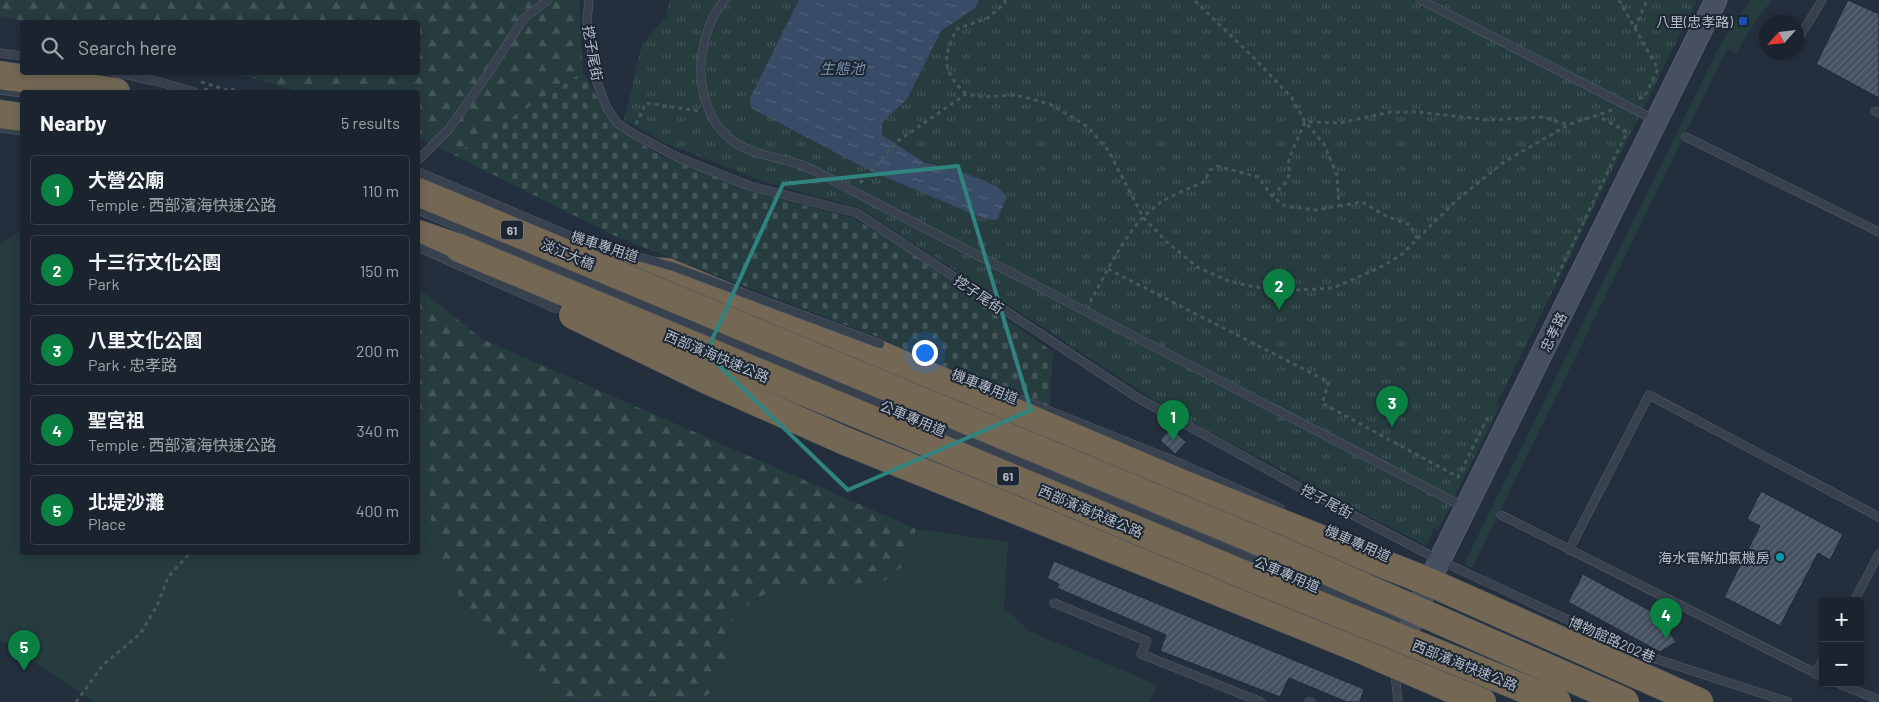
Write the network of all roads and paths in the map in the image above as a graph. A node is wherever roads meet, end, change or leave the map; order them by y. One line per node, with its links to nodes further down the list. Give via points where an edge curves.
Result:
1 (548, 0): 36 (lane, via 524,18 449,129)
2 (589, 0): 34 (lane, 挖子尾街, via 587,20 596,80 607,108 618,123)
3 (725, 0): 25 (lane, via 716,10 702,45 700,80)
4 (1005, 0): 23 (path, via 988,18 957,30 947,48 947,66 954,83)
5 (1194, 0): 30 (path, via 1286,91)
6 (1421, 0): 24 (lane)
7 (1619, 0): 11 (path)
8 (1647, 0): 11 (path)
9 (1716, 0): 29 (street, 忠孝路)
10 (1822, 0): 12 (lane)
11 (1635, 28): 24 (path, via 1658,70 1645,96)
12 (1804, 29)
13 (0, 53): 14 (lane)
14 (20, 56)
15 (0, 75): 18 (highway)
16 (128, 75): 19 (lane)
17 (0, 90): 22 (lane)
18 (102, 90)
19 (187, 90)
20 (227, 90): 21 (path, via 196,81)
21 (235, 90)
22 (20, 93)
23 (966, 94): 38 (path, via 898,140); 43 (path, via 984,97 1016,95 1050,104 1088,127 1108,150)
24 (1625, 105): 27 (path); 29 (lane)
25 (708, 113): 34 (path, via 646,103); 52 (lane, via 723,133 748,150 802,165)
26 (0, 114): 28 (highway)
27 (1597, 115): 31 (path); 51 (path, via 1627,132)
28 (20, 117)
29 (1656, 120): 58 (street, 忠孝路)
30 (1305, 122): 31 (path, via 1340,123 1390,112 1419,112 1488,120 1544,117); 40 (path, via 1290,156 1290,172 1285,184); 41 (path, via 1324,144 1331,159 1337,175)
31 (1568, 125): 46 (path, via 1504,162 1458,199)
32 (0, 128): 33 (lane)
33 (20, 131)
34 (632, 133): 66 (lane, 挖子尾街, via 673,155 750,186 857,213 1138,398)
35 (1686, 137): 44 (lane)
36 (420, 158)
37 (420, 173): 53 (lane, 機車專用道, bridge, via 582,241 674,267)
38 (866, 176)
39 (420, 193): 49 (highway, 淡江大橋 / 61, bridge)
40 (1272, 196): 41 (path, via 1285,206 1314,210); 43 (path, via 1258,177 1217,166 1210,170 1205,181 1163,201)
41 (1339, 206): 46 (path, via 1362,202 1410,225)
42 (420, 211): 69 (lane, 公車專用道, bridge)
43 (1143, 217): 46 (path, via 1198,267 1231,282 1271,290 1333,288 1379,268); 50 (path)
44 (1879, 232)
45 (420, 235): 48 (highway, 61)
46 (1418, 240)
47 (420, 248): 57 (lane, bridge, via 556,309 838,447)
48 (459, 248): 70 (highway, bridge, via 466,260 493,280 763,406 1146,568 1353,646); 81 (highway, 西部濱海快速公路 / 61, bridge)
49 (607, 270): 56 (highway, via 667,272); 82 (highway, 西部濱海快速公路 / 61, bridge, via 1275,548)
50 (1108, 270): 52 (path); 55 (path, via 1329,382 1322,403 1458,477)
51 (1551, 289)
52 (1085, 311): 58 (lane)
53 (890, 348)
54 (999, 391): 56 (lane, 機車專用道)
55 (1489, 415)
56 (1180, 473): 59 (lane, 機車專用道); 66 (highway)
57 (944, 490)
58 (1467, 509): 66 (street, 忠孝路)
59 (1290, 512)
60 (1502, 515): 63 (lane)
61 (1879, 517): 63 (lane, via 1649,395)
62 (1370, 549): 66 (lane, 機車專用道, via 1406,565)
63 (1569, 550): 72 (lane)
64 (1879, 554): 67 (lane)
65 (187, 555): 77 (path, via 168,577 157,606 140,634 103,665)
66 (1435, 572): 69 (street, 忠孝路); 75 (highway); 83 (lane, 博物館路202巷, via 1644,655)
67 (1856, 597)
68 (1054, 604): 78 (lane, via 1147,641 1142,654)
69 (1410, 625): 70 (street, 忠孝路)
70 (1393, 665): 79 (lane); 80 (highway)
71 (1819, 666): 72 (lane)
72 (1815, 674): 73 (lane)
73 (1819, 676)
74 (1847, 687): 76 (lane)
75 (1694, 700)
76 (1879, 700)
77 (76, 702)
78 (1261, 702)
79 (1398, 702)
80 (1482, 702)
81 (1557, 702)
82 (1625, 702)
83 (1788, 702)

